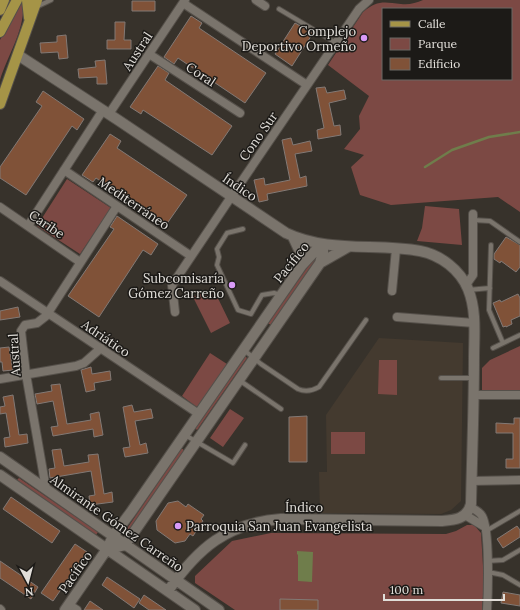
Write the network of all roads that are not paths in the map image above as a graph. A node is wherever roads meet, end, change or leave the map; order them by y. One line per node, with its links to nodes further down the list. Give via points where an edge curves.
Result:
1 (4, 0): 9 (main road)
2 (17, 0): 11 (main road)
3 (51, 0): 7 (lane)
4 (256, 0): 8 (street)
5 (369, 0): 12 (street, Cono Sur, via 359,9)
6 (184, 2): 13 (street, Austral); 15 (street)
7 (33, 3): 14 (main road)
8 (265, 6)
9 (0, 10)
10 (279, 10): 12 (lane)
11 (0, 32)
12 (336, 44): 15 (street, Cono Sur)
13 (149, 54): 17 (street, Austral); 18 (street, Coral)
14 (18, 55): 16 (main road); 17 (street, Índico)
15 (308, 85): 20 (street, Cono Sur)
16 (0, 104)
17 (106, 112): 19 (street, Austral); 20 (street, Índico)
18 (240, 114)
19 (64, 170): 21 (street, Mediterráneo); 24 (street, Austral)
20 (231, 197): 26 (street, Índico); 32 (street, Cono Sur)
21 (117, 206): 32 (street, Mediterráneo); 33 (street, Austral)
22 (0, 207): 24 (street, Caribe)
23 (473, 217): 27 (lane, via 490,221); 37 (street, via 473,275)
24 (28, 226): 33 (street, Caribe)
25 (243, 228): 40 (lane, via 227,233 217,249 217,265 238,310 251,314 262,295)
26 (293, 236): 28 (street, Índico); 35 (street)
27 (520, 242)
28 (323, 245): 30 (street, Índico); 34 (street, Pacífico); 35 (street, Pacífico)
29 (491, 245): 38 (lane)
30 (350, 246): 31 (street, Índico); 34 (street)
31 (396, 249): 37 (street, Índico, via 419,251 439,258 457,272); 39 (street)
32 (191, 256): 41 (street, Cono Sur, via 172,285)
33 (80, 262): 42 (street, Austral)
34 (320, 263): 51 (street, Pacífico)
35 (302, 265): 40 (street, Pacífico)
36 (0, 281): 42 (street, Adriático)
37 (467, 287): 38 (lane); 45 (street, Índico, via 473,306)
38 (490, 288): 47 (lane, via 489,310)
39 (392, 291)
40 (282, 295): 50 (street, Pacífico)
41 (175, 312)
42 (48, 313): 48 (street, Adriático); 52 (street, Austral, via 40,321 26,325 22,329)
43 (396, 317): 45 (street)
44 (366, 320): 51 (lane, via 316,389 298,389)
45 (474, 322): 54 (street, Índico)
46 (520, 335): 47 (lane)
47 (503, 343): 49 (lane)
48 (101, 348): 52 (street, via 84,363 76,366); 60 (street, Adriático)
49 (493, 348)
50 (244, 350): 51 (lane); 60 (street, Pacífico)
51 (254, 358): 56 (street, Pacífico)
52 (26, 374): 55 (street); 70 (street, Austral)
53 (442, 378): 54 (lane)
54 (474, 378): 57 (street, Índico)
55 (0, 379)
56 (239, 380): 59 (lane); 62 (street, Pacífico)
57 (475, 395): 58 (street); 69 (street, Índico)
58 (520, 395)
59 (281, 409)
60 (199, 414): 61 (street, Pacífico)
61 (184, 435): 62 (lane); 74 (street, Pacífico)
62 (196, 442): 63 (lane, via 233,463); 75 (street, Pacífico)
63 (245, 445)
64 (0, 457): 65 (street, Almirante Gómez Carreño)
65 (18, 470): 68 (street); 70 (street, Almirante Gómez Carreño)
66 (0, 475): 68 (street, Almirante Gómez Carreño)
67 (520, 480): 69 (street)
68 (10, 481): 76 (street, Almirante Gómez Carreño)
69 (471, 481): 71 (street, Índico)
70 (46, 489): 74 (street, Almirante Gómez Carreño)
71 (467, 511): 73 (street); 80 (street, Índico, via 457,519 442,521 281,519 258,522 236,529 215,540)
72 (520, 511): 73 (lane)
73 (486, 529): 78 (street)
74 (113, 536): 75 (street, Almirante Gómez Carreño); 76 (street, Pacífico)
75 (125, 545): 76 (street, Pacífico); 80 (street, Almirante Gómez Carreño)
76 (107, 550): 82 (street, Almirante Gómez Carreño); 83 (street, Pacífico)
77 (520, 550): 78 (lane, via 503,560)
78 (488, 561): 79 (street)
79 (488, 572): 81 (lane, via 503,575); 86 (street)
80 (176, 580): 82 (street, Índico); 85 (street, Almirante Gómez Carreño)
81 (520, 585)
82 (168, 591): 84 (street, Almirante Gómez Carreño)
83 (70, 608)
84 (196, 610)
85 (219, 610)
86 (488, 610)

